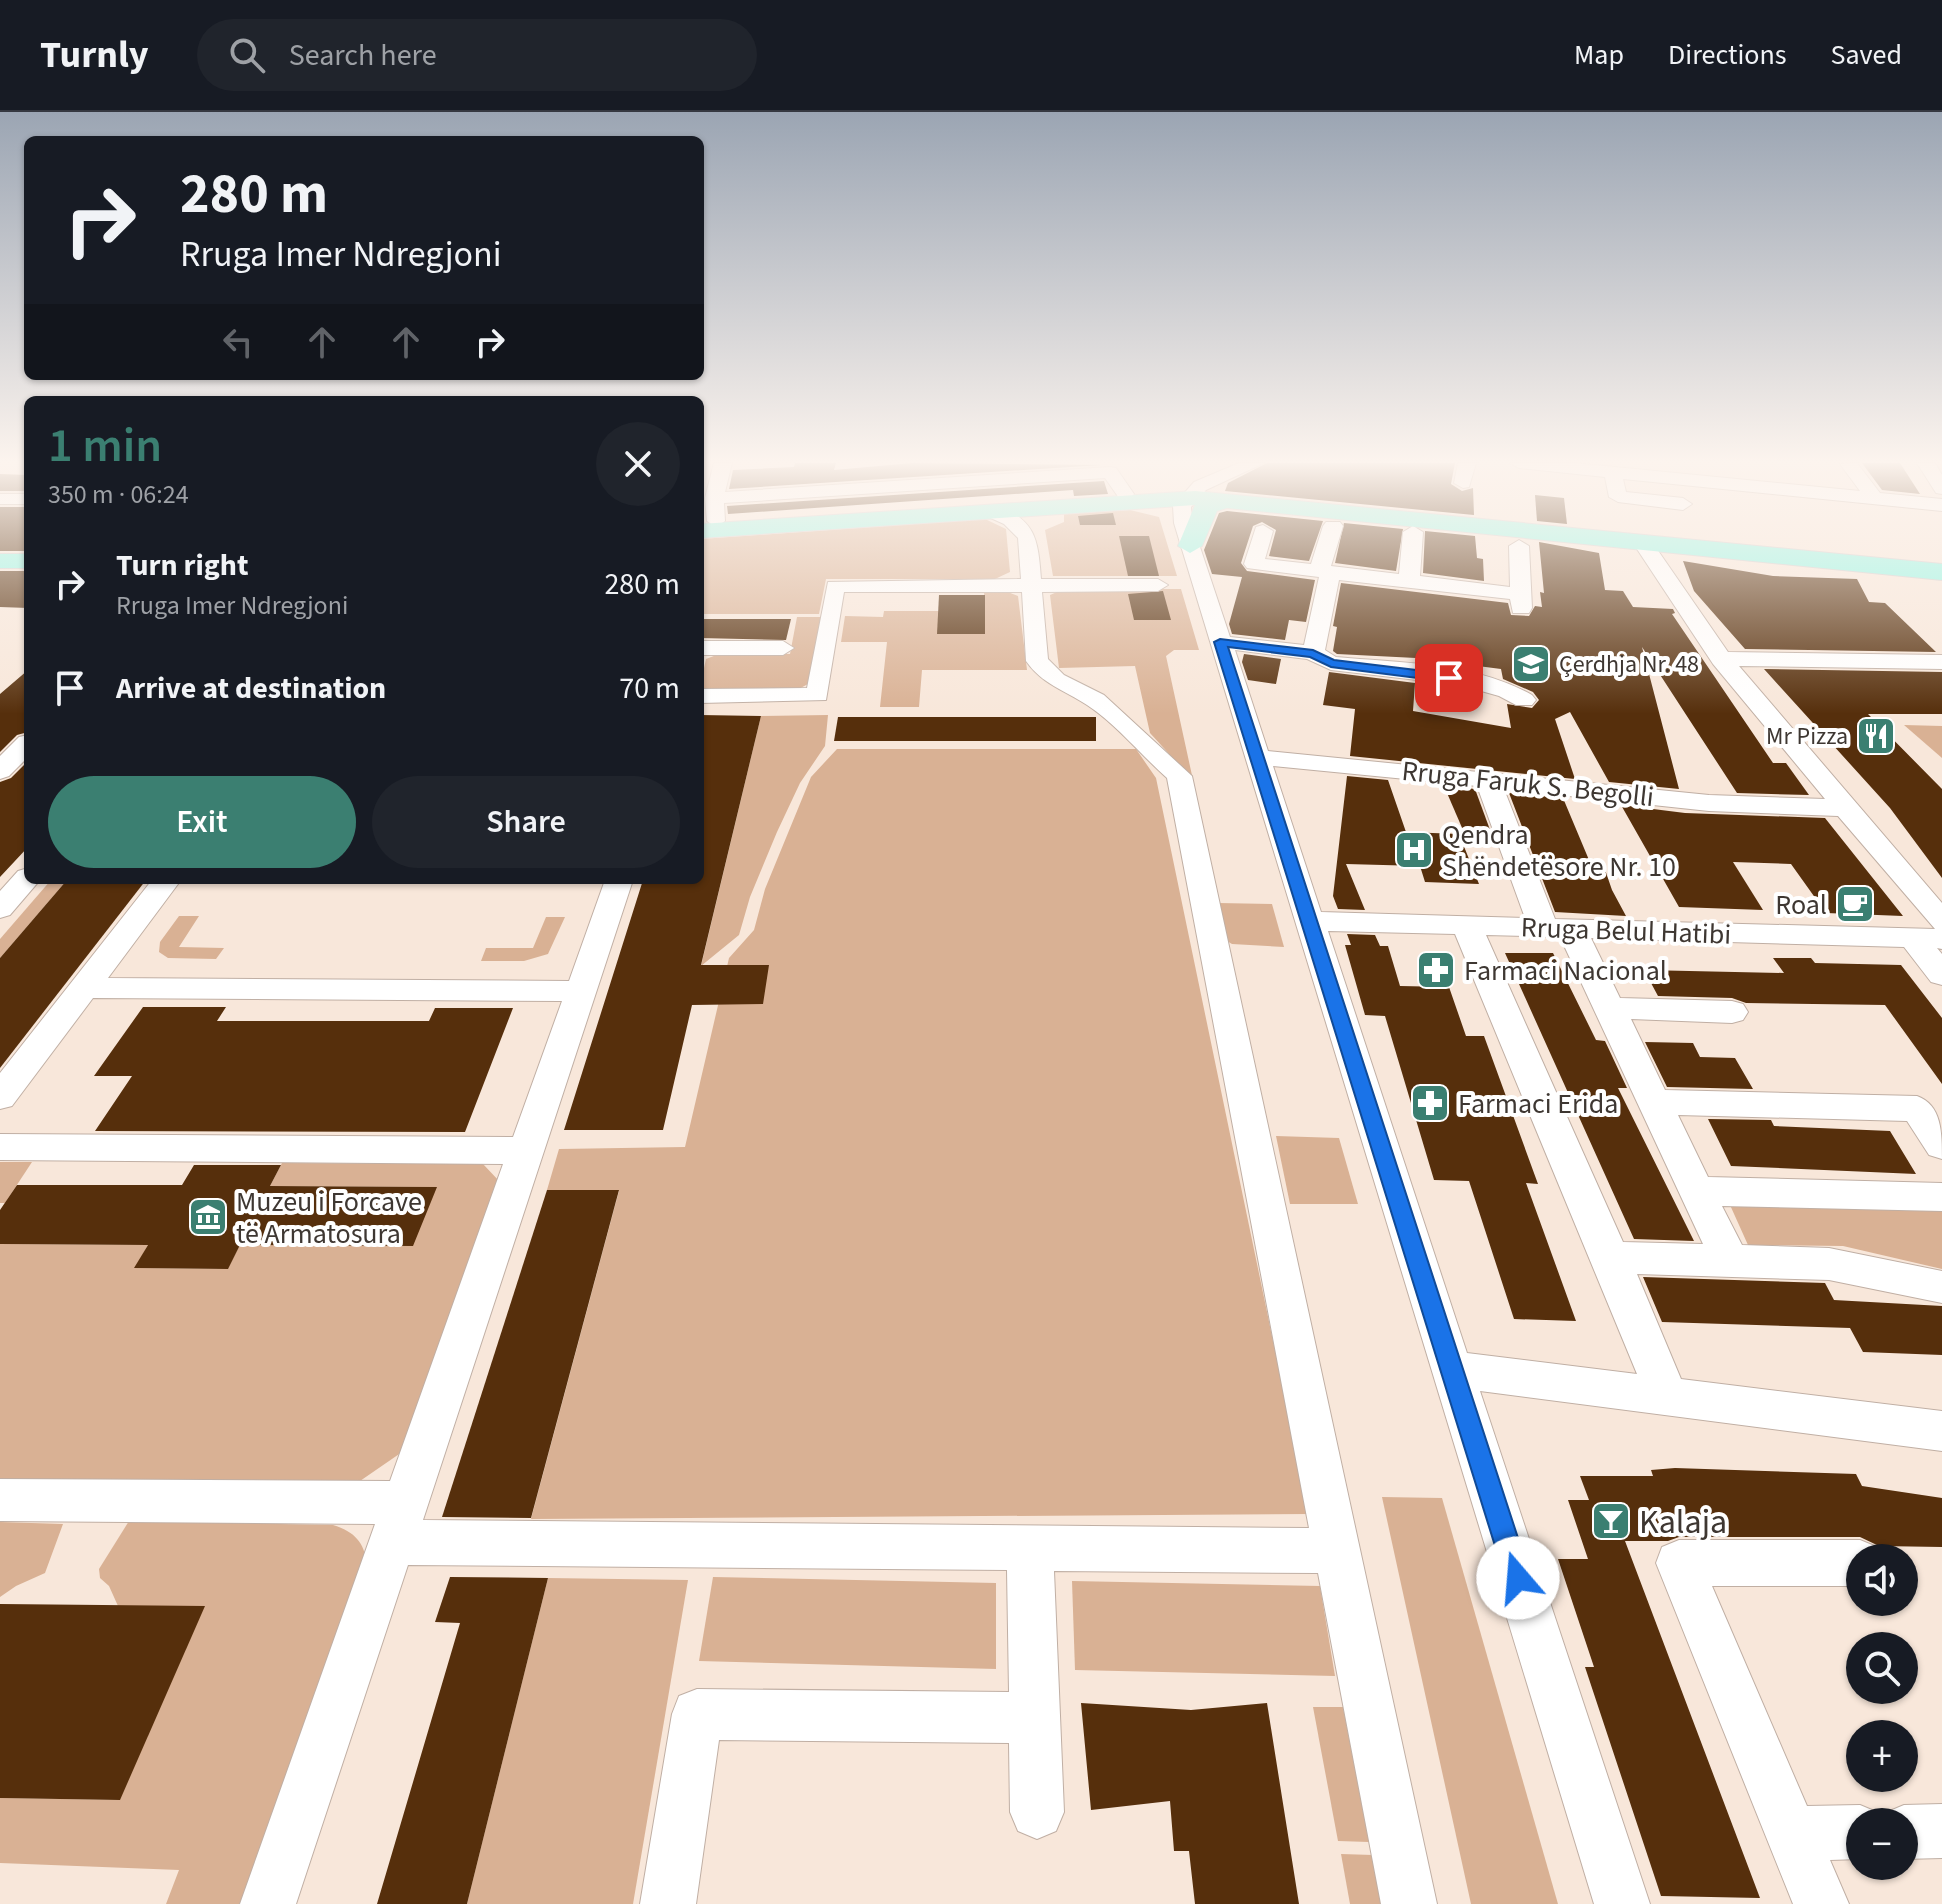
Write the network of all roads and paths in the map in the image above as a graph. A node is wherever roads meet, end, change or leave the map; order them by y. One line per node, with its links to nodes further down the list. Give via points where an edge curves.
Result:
1 (1519, 546): 17 (street, via 1521,601)
2 (1029, 547): 19 (street)
3 (1190, 547): 20 (street)
4 (1259, 547): 15 (street, via 1254,564)
5 (1329, 547): 15 (street)
6 (1412, 547): 17 (street)
7 (1645, 547): 24 (street)
8 (1680, 547): 16 (main road)
9 (1747, 547): 12 (main road)
10 (0, 561): 11 (main road)
11 (24, 561)
12 (1942, 565)
13 (0, 571): 14 (main road)
14 (24, 571)
15 (1325, 572): 17 (street); 23 (street)
16 (1942, 572)
17 (1409, 581)
18 (1158, 585): 19 (street)
19 (1032, 586): 26 (street, via 835,586 818,695); 63 (street, via 1037,661 1044,672 1096,700 1179,776)
20 (1220, 642): 23 (street); 29 (street)
21 (704, 648): 22 (street)
22 (783, 648)
23 (1313, 653): 27 (street, via 1331,663 1479,682 1511,690)
24 (1721, 659): 25 (street); 32 (street)
25 (1942, 662)
26 (704, 696)
27 (1524, 700)
28 (24, 746): 30 (street)
29 (1256, 758): 31 (street, Rruga Faruk S. Begolli); 37 (street)
30 (0, 771)
31 (1488, 780): 32 (street, Rruga Faruk S. Begolli, via 1709,803); 40 (street)
32 (1847, 808): 38 (street)
33 (24, 882): 36 (street)
34 (164, 884): 43 (street)
35 (618, 884): 44 (street)
36 (0, 909)
37 (1309, 921): 39 (street, Rruga Belul Hatibi); 57 (street)
38 (1942, 922)
39 (1466, 925): 40 (street, Rruga Belul Hatibi); 54 (street)
40 (1557, 928): 41 (street, Rruga Belul Hatibi); 45 (street)
41 (1927, 939): 42 (street)
42 (1942, 975)
43 (83, 988): 44 (street); 47 (street)
44 (581, 991): 51 (street)
45 (1609, 1008): 46 (street); 48 (street)
46 (1732, 1012)
47 (0, 1097)
48 (1654, 1102): 49 (street, via 1917,1109); 52 (street)
49 (1942, 1146)
50 (0, 1147): 51 (street)
51 (526, 1151): 61 (street)
52 (1697, 1191): 53 (street); 55 (street)
53 (1942, 1197)
54 (1611, 1257): 55 (street); 58 (street)
55 (1730, 1261): 56 (street, via 1829,1264)
56 (1942, 1287)
57 (1451, 1369): 58 (street); 74 (street)
58 (1668, 1398): 59 (street)
59 (1942, 1431)
60 (0, 1500): 61 (street)
61 (399, 1523): 62 (street); 71 (street)
62 (1030, 1549): 63 (street); 65 (street)
63 (1337, 1551): 73 (street)
64 (1846, 1563): 70 (street, via 1679,1563)
65 (1035, 1718): 66 (street); 72 (street, via 697,1714)
66 (1037, 1812)
67 (1942, 1831): 69 (street)
68 (1846, 1832): 70 (street)
69 (1918, 1832)
70 (1791, 1833): 75 (street)
71 (268, 1904)
72 (668, 1904)
73 (1409, 1904)
74 (1622, 1904)
75 (1821, 1904)

